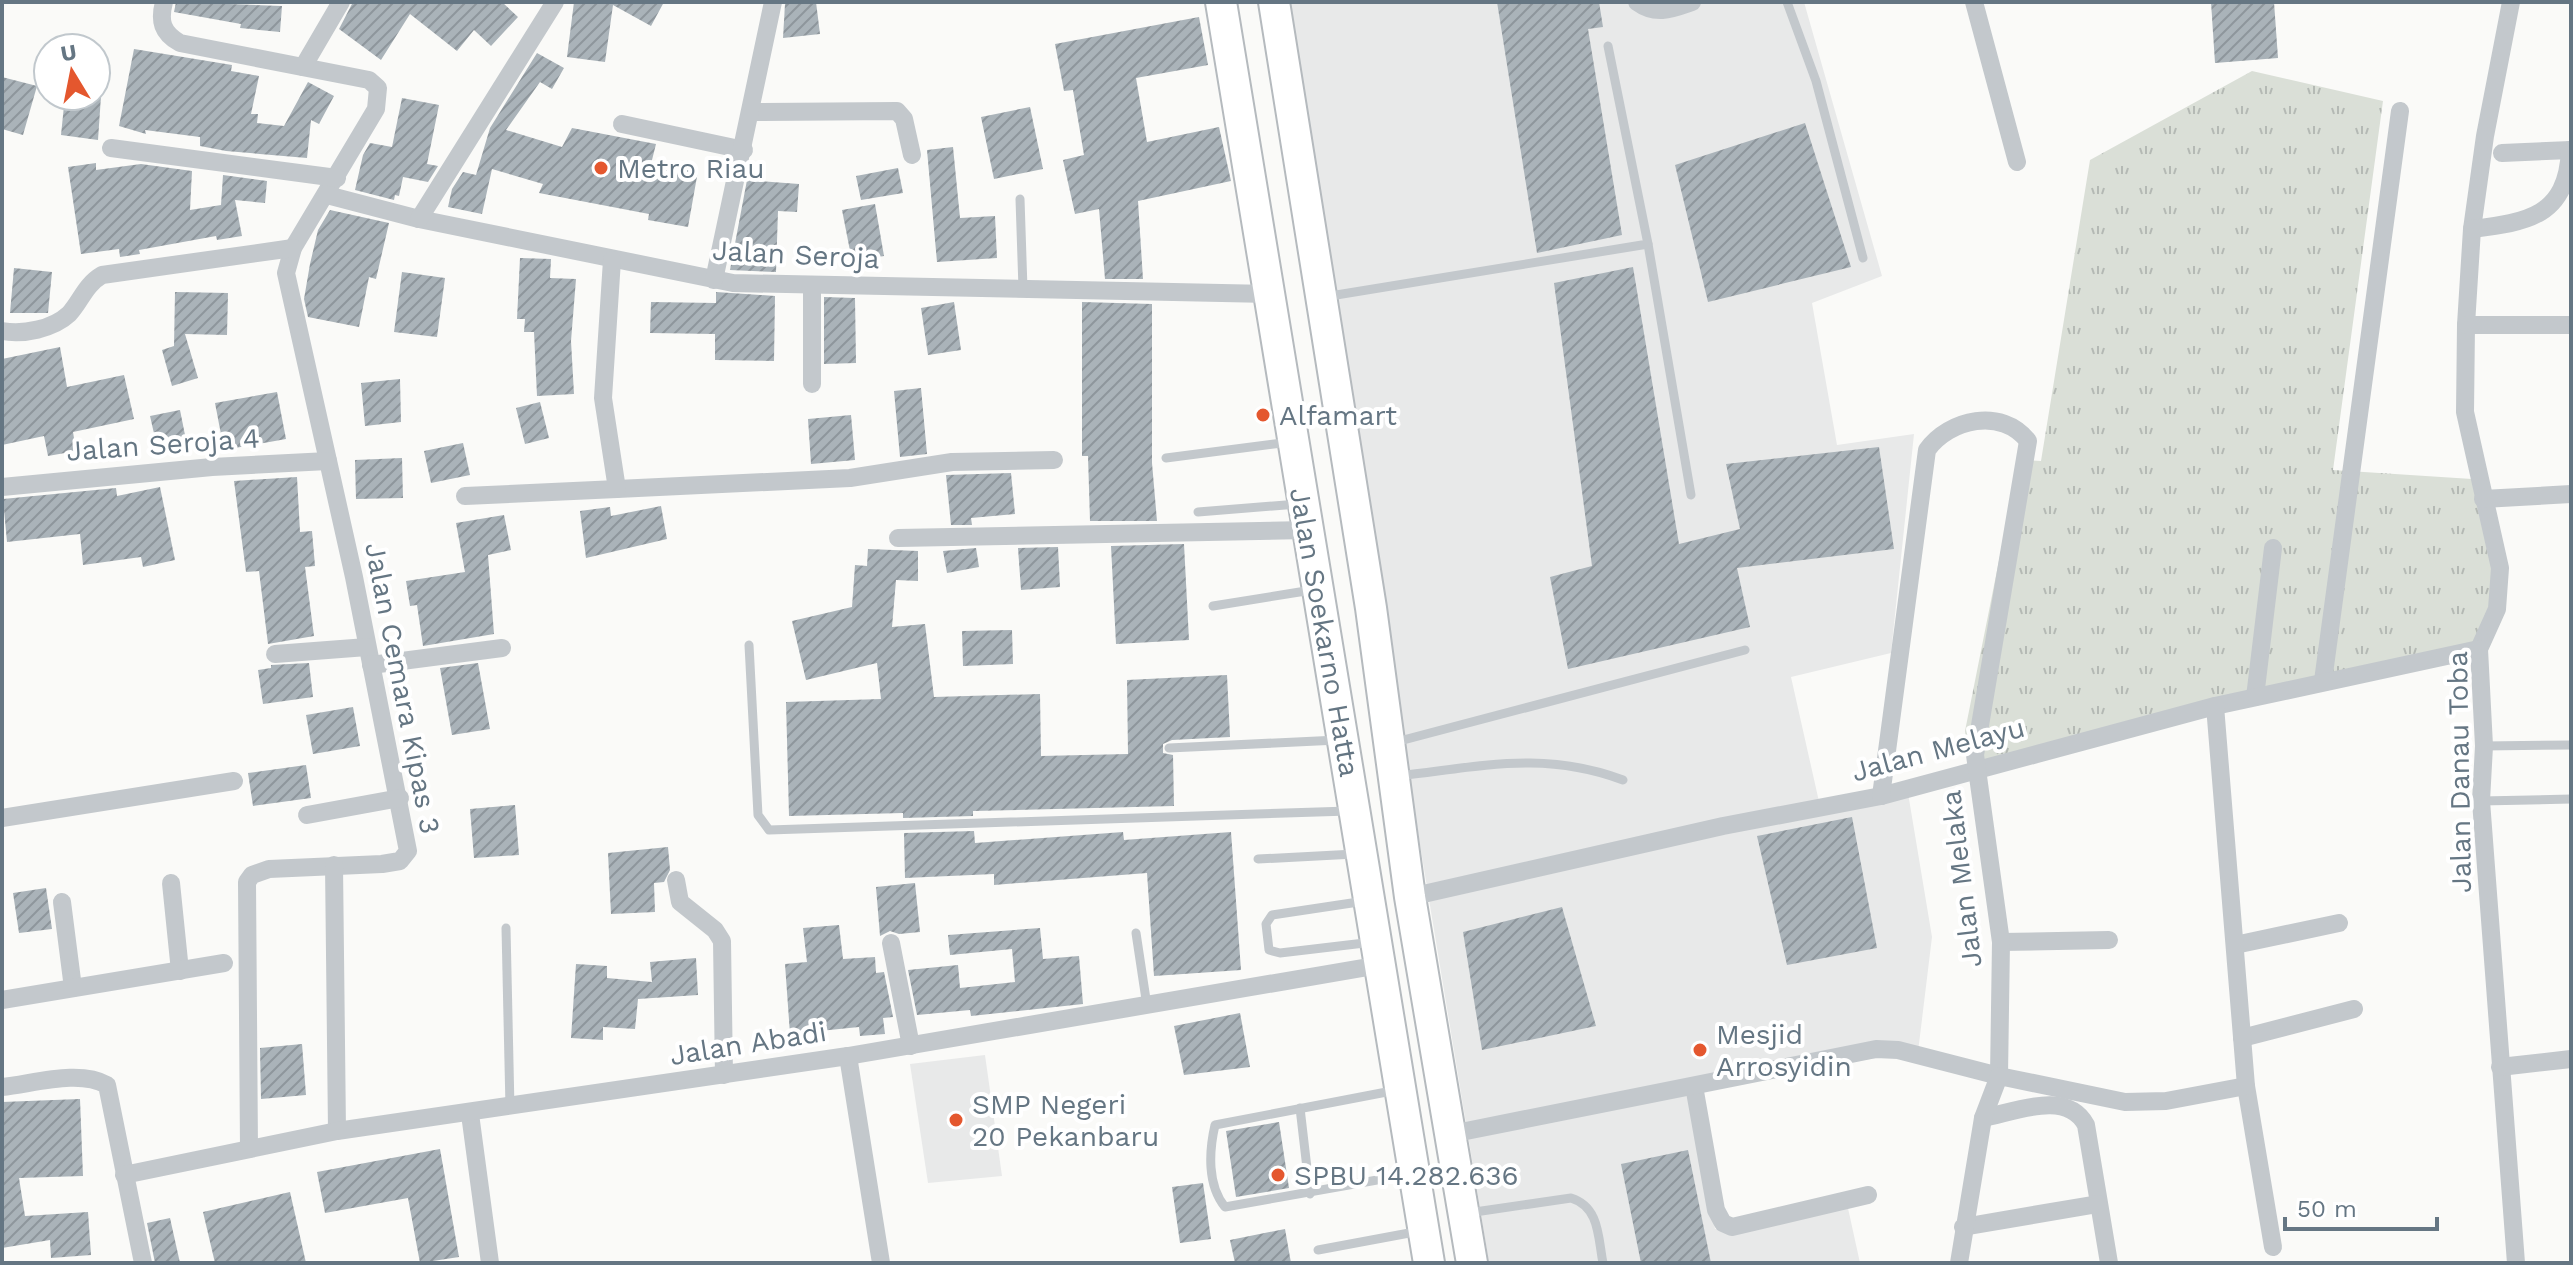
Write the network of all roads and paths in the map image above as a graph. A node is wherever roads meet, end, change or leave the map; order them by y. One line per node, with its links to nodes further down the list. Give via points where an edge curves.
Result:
1 (164, 2): 13 (street, Jalan Cemara Kipas 3, via 163,27 180,43)
2 (341, 2): 13 (street)
3 (555, 2): 26 (street)
4 (773, 2): 15 (street)
5 (1221, 2): 35 (main road, Jalan Soekarno Hatta)
6 (1274, 2): 36 (main road, Jalan Soekarno Hatta)
7 (1637, 2): 8 (street, via 1668,11)
8 (1692, 2)
9 (1787, 2): 30 (lane, via 1816,81)
10 (1974, 2): 22 (street)
11 (2511, 2): 27 (street, Jalan Danau Toba)
12 (1608, 46): 28 (lane)
13 (303, 67): 23 (street, Jalan Cemara Kipas 3, via 369,80 378,88 376,109)
14 (2400, 111): 63 (street)
15 (751, 112): 18 (street); 21 (street, via 897,111 904,119)
16 (622, 124): 18 (street)
17 (111, 148): 23 (street)
18 (744, 150): 32 (street)
19 (2571, 150): 20 (street); 27 (street, via 2561,187 2535,218)
20 (2502, 153)
21 (912, 155)
22 (2017, 162)
23 (337, 178): 24 (street, Jalan Cemara Kipas 3)
24 (327, 195): 26 (street, Jalan Seroja); 29 (street, Jalan Cemara Kipas 3)
25 (1020, 199): 34 (lane)
26 (419, 219): 31 (street, Jalan Seroja)
27 (2472, 229): 37 (street, Jalan Danau Toba)
28 (1648, 244): 36 (lane); 48 (lane)
29 (293, 248): 39 (street, via 102,275 59,321 27,332); 44 (street, Jalan Cemara Kipas 3, via 287,287)
30 (1863, 258)
31 (612, 260): 32 (street, Jalan Seroja); 46 (street, via 603,398)
32 (714, 280): 33 (street, Jalan Seroja)
33 (812, 285): 34 (street, Jalan Seroja); 40 (street)
34 (1023, 289): 35 (street, Jalan Seroja)
35 (1270, 294): 41 (main road, Jalan Soekarno Hatta)
36 (1320, 298): 67 (main road, Jalan Soekarno Hatta)
37 (2466, 325): 38 (street); 50 (street, Jalan Danau Toba, via 2465,412)
38 (2571, 325)
39 (2, 331)
40 (812, 384)
41 (1293, 442): 42 (lane); 52 (main road, Jalan Soekarno Hatta)
42 (1166, 458)
43 (1054, 460): 46 (street, via 952,462 850,478)
44 (328, 461): 45 (street, Jalan Seroja 4); 62 (street, Jalan Cemara Kipas 3)
45 (2, 487)
46 (617, 489): 49 (street)
47 (2571, 494): 50 (street)
48 (1691, 495)
49 (465, 496)
50 (2483, 499): 59 (street, Jalan Danau Toba, via 2501,592)
51 (1198, 512): 52 (lane)
52 (1305, 517): 53 (street); 55 (main road, Jalan Soekarno Hatta)
53 (898, 538)
54 (2273, 548): 64 (street)
55 (1317, 589): 56 (lane); 66 (main road, Jalan Soekarno Hatta)
56 (1213, 606)
57 (749, 645): 79 (lane, via 758,815 769,830)
58 (502, 648): 62 (street)
59 (2479, 649): 63 (street, Jalan Melayu); 69 (street, Jalan Danau Toba)
60 (1745, 650): 67 (lane)
61 (275, 654): 62 (street)
62 (369, 656): 76 (street, Jalan Cemara Kipas 3)
63 (2323, 681): 64 (street, Jalan Melayu)
64 (2255, 697): 65 (street, Jalan Melayu)
65 (2215, 706): 71 (street, Jalan Melayu); 96 (street)
66 (1344, 740): 70 (lane); 79 (main road, Jalan Soekarno Hatta)
67 (1389, 743): 72 (main road, Jalan Soekarno Hatta)
68 (2571, 745): 69 (lane)
69 (2484, 746): 78 (street, Jalan Danau Toba)
70 (1169, 748)
71 (1977, 771): 75 (street, Jalan Melayu); 75 (street, Jalan Melaka, via 1977,742 2028,441 2004,422 1973,421 1937,435 1927,450); 94 (street, Jalan Melaka)
72 (1395, 776): 73 (lane, via 1556,761); 87 (main road, Jalan Soekarno Hatta)
73 (1623, 780)
74 (234, 781): 81 (street)
75 (1881, 796): 87 (street, Jalan Melayu)
76 (400, 798): 80 (street); 84 (street, Jalan Cemara Kipas 3, via 408,846 404,858)
77 (2571, 799): 78 (lane)
78 (2481, 801): 108 (street, Jalan Danau Toba)
79 (1356, 811): 82 (main road, Jalan Soekarno Hatta)
80 (307, 815)
81 (2, 818)
82 (1362, 853): 83 (lane); 88 (main road, Jalan Soekarno Hatta)
83 (1258, 859)
84 (334, 865): 119 (street); 121 (street, Jalan Cemara Kipas 3, via 269,869 247,882)
85 (676, 880): 109 (street, via 680,902 722,941)
86 (171, 883): 99 (street)
87 (1410, 897): 120 (main road, Jalan Soekarno Hatta)
88 (1370, 901): 97 (main road, Jalan Soekarno Hatta); 97 (lane, via 1268,917 1269,950)
89 (62, 902): 100 (street)
90 (2339, 923): 96 (street)
91 (506, 928): 115 (lane)
92 (1136, 933): 102 (lane)
93 (2109, 940): 94 (street)
94 (2001, 942): 110 (street, Jalan Melaka)
95 (891, 943): 105 (street)
96 (2235, 945): 104 (street)
97 (1378, 953): 102 (street, Jalan Abadi); 114 (main road, Jalan Soekarno Hatta)
98 (224, 963): 99 (street)
99 (180, 971): 100 (street)
100 (73, 988): 101 (street)
101 (2, 1000)
102 (1147, 1006): 105 (street, Jalan Abadi)
103 (2354, 1009): 104 (street)
104 (2242, 1038): 112 (street)
105 (911, 1046): 106 (street, Jalan Abadi)
106 (848, 1056): 109 (street, Jalan Abadi); 134 (street)
107 (2571, 1059): 108 (street)
108 (2500, 1067): 140 (street, Jalan Danau Toba)
109 (724, 1075): 115 (street, Jalan Abadi)
110 (1999, 1076): 111 (street, via 1876,1049); 112 (street, via 2125,1102 2166,1101); 118 (street, Jalan Melaka)
111 (1694, 1086): 120 (street); 125 (street, via 1716,1210 1723,1223 1732,1227)
112 (2246, 1086): 130 (street)
113 (2, 1087): 123 (street, via 79,1078 107,1085)
114 (1400, 1090): 116 (lane); 122 (main road, Jalan Soekarno Hatta)
115 (510, 1108): 117 (street, Jalan Abadi)
116 (1300, 1108): 124 (lane); 124 (lane, via 1215,1125 1209,1151 1217,1198 1225,1207)
117 (470, 1114): 119 (street, Jalan Abadi); 133 (street)
118 (1983, 1118): 126 (street, via 2059,1104 2077,1111 2086,1125); 128 (street, Jalan Melaka)
119 (337, 1131): 121 (street, Jalan Abadi)
120 (1451, 1134): 127 (main road, Jalan Soekarno Hatta)
121 (249, 1149): 123 (street, Jalan Abadi)
122 (1415, 1173): 124 (lane); 129 (main road, Jalan Soekarno Hatta)
123 (124, 1175): 132 (street)
124 (1310, 1194)
125 (1868, 1195)
126 (2098, 1204): 128 (street); 139 (street)
127 (1464, 1213): 136 (main road, Jalan Soekarno Hatta); 137 (lane, via 1571,1198 1594,1215)
128 (1963, 1227): 138 (street, Jalan Melaka)
129 (1424, 1230): 131 (lane); 135 (main road, Jalan Soekarno Hatta)
130 (2273, 1247)
131 (1318, 1250)
132 (143, 1263)
133 (490, 1263)
134 (881, 1263)
135 (1429, 1263)
136 (1472, 1263)
137 (1603, 1263)
138 (1959, 1263)
139 (2109, 1263)
140 (2516, 1263)

